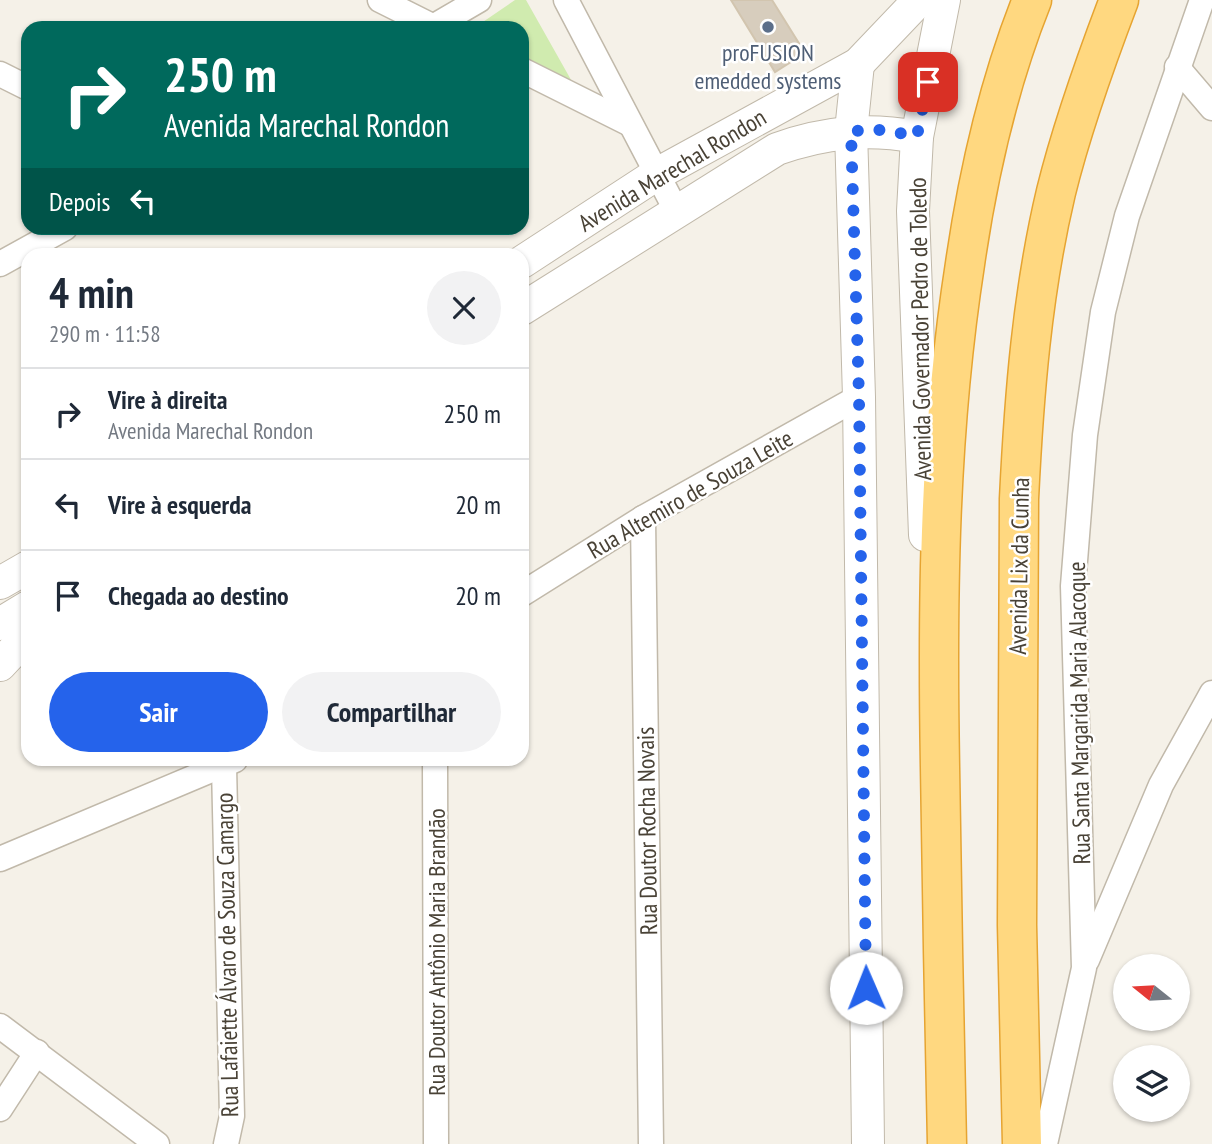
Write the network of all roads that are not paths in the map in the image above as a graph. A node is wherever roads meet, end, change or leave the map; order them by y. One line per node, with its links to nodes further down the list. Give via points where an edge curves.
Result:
1 (380, 0): 9 (street)
2 (479, 0): 10 (street)
3 (566, 0): 17 (street)
4 (919, 0): 11 (street, Avenida Marechal Rondon)
5 (944, 0): 19 (street, Avenida Governador Pedro de Toledo)
6 (1032, 0): 34 (highway, via 997,102 971,222 943,453)
7 (1119, 0): 53 (highway, Avenida Lix da Cunha, via 1090,77 1056,192 1033,314 1022,438 1017,925)
8 (1202, 0): 12 (street, Rua Santa Margarida Maria Alacoque)
9 (420, 21)
10 (445, 21)
11 (858, 64): 18 (street); 20 (street, Avenida Marechal Rondon)
12 (1177, 66): 16 (street); 43 (street, Rua Santa Margarida Maria Alacoque, via 1127,216 1103,312 1085,435 1073,586)
13 (0, 74): 15 (street)
14 (529, 74): 17 (street)
15 (21, 84)
16 (1212, 108)
17 (628, 123): 20 (street)
18 (851, 131): 19 (street, Avenida Marechal Rondon); 21 (street, Avenida Marechal Rondon, via 813,136 777,149); 28 (street)
19 (917, 136): 34 (street, Avenida Governador Pedro de Toledo, via 914,295 925,533)
20 (657, 174): 21 (street); 25 (street, Avenida Marechal Rondon)
21 (677, 212): 27 (street, Avenida Marechal Rondon)
22 (52, 235): 23 (street)
23 (29, 248)
24 (21, 252): 26 (street)
25 (529, 257)
26 (0, 264)
27 (529, 305)
28 (859, 397): 29 (street, Rua Altemiro de Souza Leite); 51 (street)
29 (643, 518): 32 (street, Rua Altemiro de Souza Leite); 50 (street, Rua Doutor Rocha Novais)
30 (21, 571): 31 (street)
31 (0, 583)
32 (529, 590)
33 (21, 611): 35 (street)
34 (937, 618): 52 (highway)
35 (0, 624)
36 (21, 642): 37 (street)
37 (0, 665)
38 (1212, 692): 43 (street, via 1161,785)
39 (222, 766): 42 (street)
40 (229, 766): 48 (street, Rua Lafaiette Álvaro de Souza Camargo, via 232,1116)
41 (435, 766): 49 (street, Rua Doutor Antônio Maria Brandão)
42 (0, 859)
43 (1084, 968): 54 (street, Rua Santa Margarida Maria Alacoque)
44 (0, 1026): 45 (street)
45 (37, 1052): 46 (street); 47 (street)
46 (0, 1109)
47 (157, 1144)
48 (226, 1144)
49 (436, 1144)
50 (651, 1144)
51 (869, 1144)
52 (947, 1144)
53 (1022, 1144)
54 (1045, 1144)

